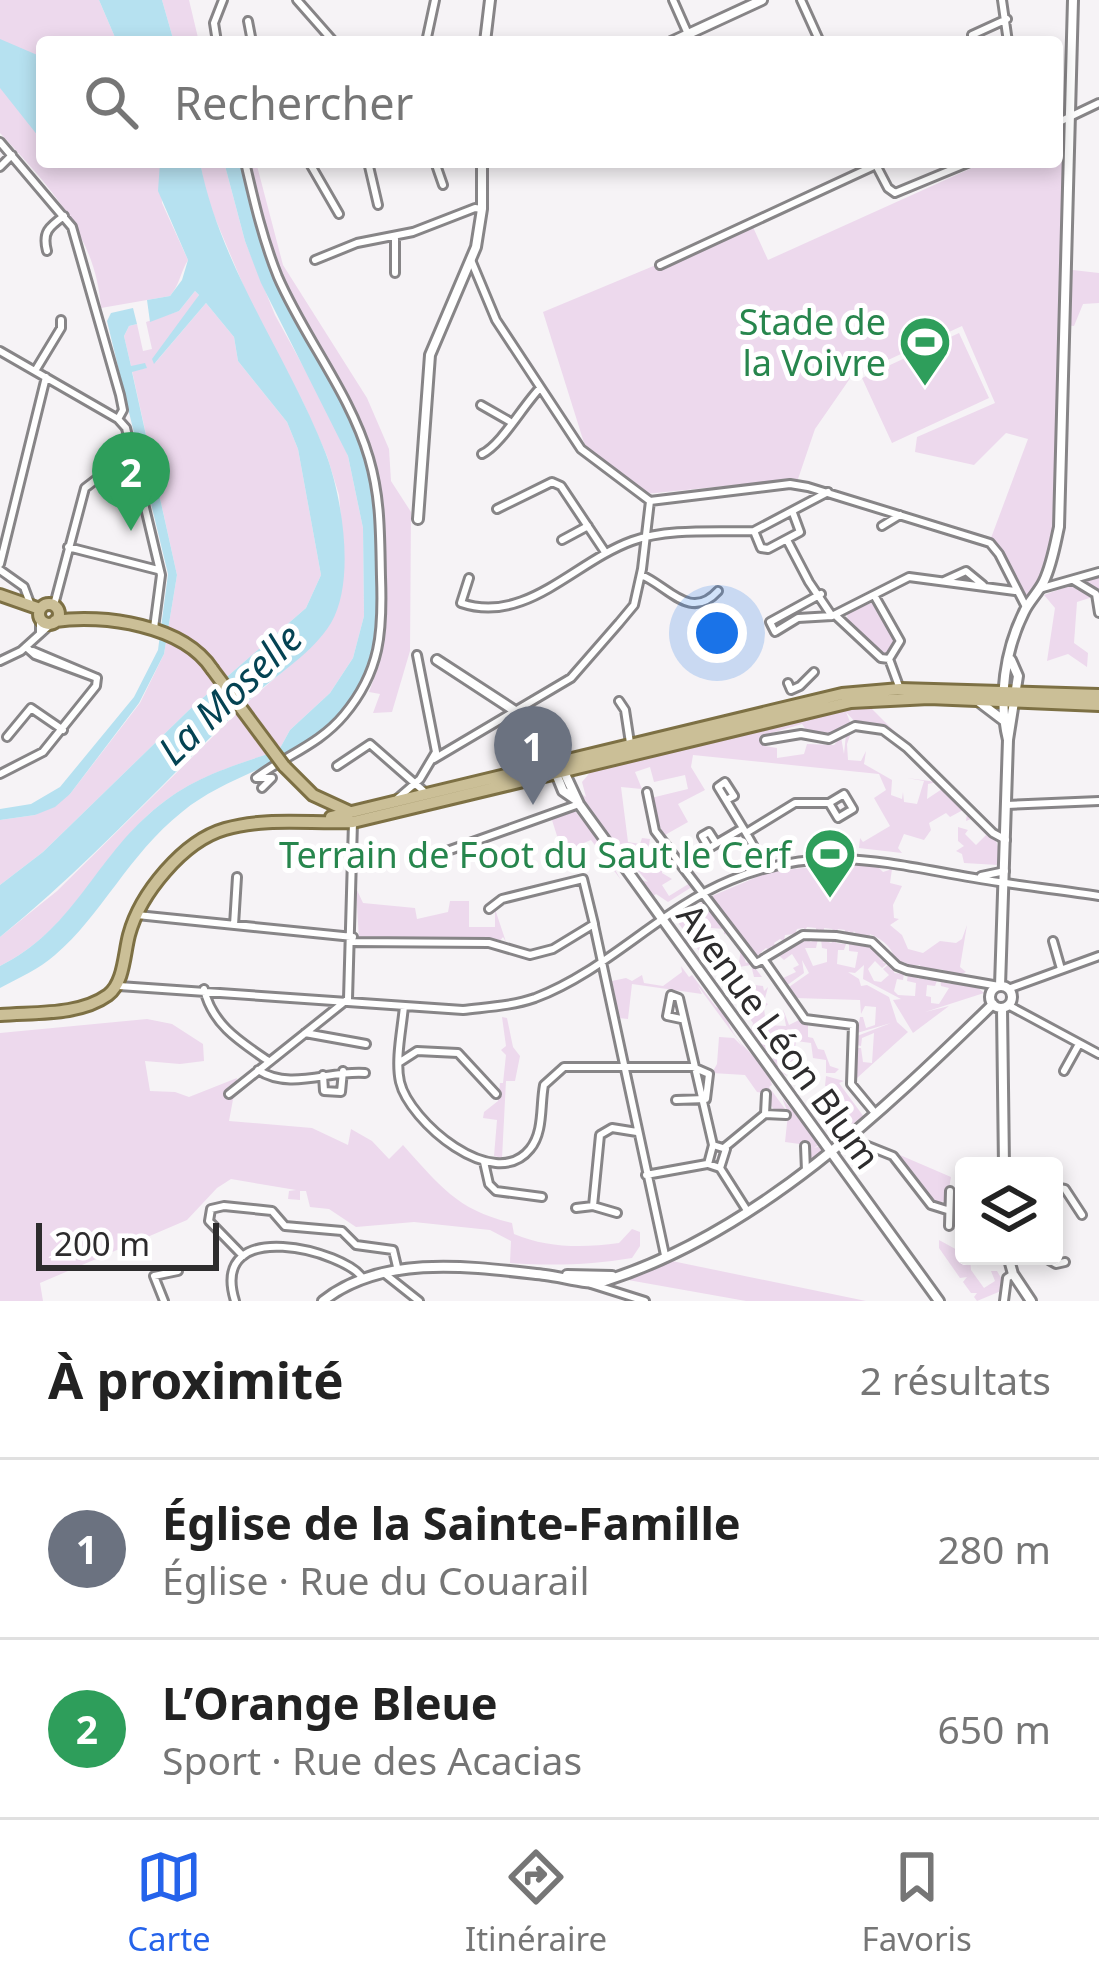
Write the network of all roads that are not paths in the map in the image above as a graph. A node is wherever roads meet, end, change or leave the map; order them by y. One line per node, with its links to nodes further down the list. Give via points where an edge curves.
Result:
1 (223, 0): 14 (street)
2 (297, 0): 16 (street)
3 (435, 0): 17 (street)
4 (490, 0): 18 (street)
5 (673, 0): 12 (street)
6 (762, 0): 12 (street)
7 (801, 0): 20 (street)
8 (1002, 0): 10 (street)
9 (1072, 0): 23 (street)
10 (1007, 19): 13 (street); 21 (street)
11 (248, 21): 15 (street)
12 (688, 34): 19 (street)
13 (972, 35)
14 (216, 36)
15 (251, 36)
16 (329, 36)
17 (427, 36)
18 (486, 36)
19 (684, 36)
20 (817, 36)
21 (1008, 36)
22 (1099, 104): 23 (street)
23 (1070, 117): 24 (street); 79 (street, via 1059,527)
24 (1063, 120)
25 (0, 142): 26 (street)
26 (12, 155): 27 (street); 40 (street)
27 (0, 167)
28 (246, 168): 123 (street, via 280,280 368,454 382,520 384,623 368,678 315,744 256,778 272,778)
29 (312, 168): 39 (street)
30 (369, 168): 37 (street)
31 (437, 168): 36 (street)
32 (482, 168): 38 (street)
33 (866, 168): 45 (street)
34 (877, 168): 35 (street, via 895,193)
35 (955, 168)
36 (443, 185)
37 (378, 205)
38 (482, 209): 41 (street); 44 (street)
39 (339, 214)
40 (64, 216): 42 (street, via 48,228); 53 (street, via 120,395)
41 (395, 238): 43 (street); 46 (street)
42 (47, 251)
43 (315, 260)
44 (471, 260): 51 (street, via 496,320); 62 (street, via 430,355)
45 (660, 265)
46 (395, 273)
47 (61, 320): 49 (street)
48 (0, 351): 49 (street)
49 (35, 371): 50 (street)
50 (46, 377): 53 (street); 71 (street)
51 (540, 388): 54 (street); 58 (street, via 581,449)
52 (481, 405): 54 (street)
53 (118, 419): 56 (street)
54 (510, 422): 55 (street)
55 (482, 454)
56 (136, 484): 69 (street, via 104,477 90,483); 72 (street)
57 (828, 492): 58 (street, via 790,484); 60 (street); 61 (street)
58 (650, 501): 66 (street)
59 (497, 509): 63 (street, via 552,482)
60 (793, 513): 65 (street); 68 (street, via 800,532)
61 (900, 514): 64 (street); 81 (street, via 990,542)
62 (418, 520)
63 (587, 526): 67 (street); 70 (street)
64 (882, 526)
65 (754, 531): 66 (street); 68 (street, via 761,548)
66 (645, 539): 70 (street); 74 (street)
67 (562, 540)
68 (787, 540): 82 (street)
69 (68, 547): 72 (street); 86 (street)
70 (605, 552): 75 (street, via 497,610 461,603)
71 (0, 567): 86 (street)
72 (158, 569): 89 (street)
73 (1099, 572): 76 (street)
74 (641, 575): 80 (street, via 677,600 706,601); 108 (street, via 634,604 572,678)
75 (469, 578)
76 (1073, 580): 79 (street); 87 (street, via 1096,594)
77 (944, 582): 78 (street); 78 (street, via 966,571); 84 (street, via 909,577)
78 (985, 588): 81 (street)
79 (1040, 590): 85 (street)
80 (718, 591)
81 (1017, 591): 85 (street)
82 (820, 594): 88 (street); 88 (street, via 796,615)
83 (0, 595): 86 (main road)
84 (874, 595): 88 (street); 92 (street, via 900,641)
85 (1026, 607): 93 (street)
86 (47, 613): 89 (main road); 90 (street)
87 (1099, 613)
88 (834, 615): 92 (street)
89 (160, 633): 122 (main road, bridge, via 190,644)
90 (29, 649): 95 (street); 110 (street, via 98,678)
91 (417, 655): 115 (street)
92 (889, 659): 100 (street)
93 (1011, 659): 97 (street); 102 (street)
94 (436, 660): 108 (street)
95 (0, 661)
96 (814, 672): 99 (street)
97 (1018, 676): 102 (street); 103 (street)
98 (788, 683): 99 (street, via 791,690)
99 (800, 686): 106 (street)
100 (900, 689): 102 (main road); 106 (main road)
101 (1099, 695): 103 (main road)
102 (1007, 696): 103 (main road); 104 (main road); 109 (street)
103 (1036, 698): 107 (main road); 109 (street)
104 (977, 700): 109 (street); 116 (main road, via 851,702)
105 (619, 701): 113 (street)
106 (803, 701): 113 (main road)
107 (1099, 705)
108 (518, 711): 114 (street, Avenue Léon Blum); 115 (street)
109 (1008, 719): 132 (street)
110 (63, 730): 111 (street, via 31,709); 120 (street, via 43,752)
111 (7, 737)
112 (765, 740): 136 (street, via 883,730)
113 (630, 744): 116 (main road)
114 (547, 746): 116 (street); 118 (street, Avenue Léon Blum); 119 (street)
115 (434, 759): 121 (street)
116 (582, 760): 118 (main road); 126 (street)
117 (338, 766): 121 (street, via 370,744)
118 (556, 766): 119 (main road); 126 (street, Avenue Léon Blum)
119 (531, 773): 125 (main road); 126 (street); 133 (main road)
120 (0, 774)
121 (418, 782): 125 (street); 128 (street)
122 (303, 785): 130 (main road); 133 (main road)
123 (262, 788)
124 (647, 792): 144 (street, via 656,831)
125 (427, 794): 128 (main road)
126 (573, 797): 138 (street); 148 (street, Avenue Léon Blum)
127 (726, 800): 135 (street)
128 (396, 801): 133 (main road)
129 (1099, 801): 132 (street)
130 (323, 802): 133 (main road); 134 (main road)
131 (829, 803): 135 (street, via 795,803)
132 (1007, 805): 136 (street)
133 (357, 813): 134 (main road); 151 (street)
134 (315, 821): 147 (main road, via 244,825 205,837 167,870)
135 (744, 830): 137 (street); 139 (street)
136 (1006, 840): 140 (street)
137 (716, 844)
138 (433, 856)
139 (766, 868): 141 (street, via 855,858); 144 (street)
140 (1005, 871): 141 (street); 143 (street)
141 (981, 876): 143 (street)
142 (237, 877): 150 (street)
143 (1005, 882): 145 (street); 159 (street)
144 (704, 893): 148 (street); 154 (street, via 756,963)
145 (1099, 896)
146 (489, 909): 149 (street, via 583,878)
147 (139, 915): 150 (street); 158 (main road)
148 (662, 921): 155 (street); 192 (street, Avenue Léon Blum)
149 (594, 924): 151 (street, via 530,955 489,943); 155 (street)
150 (234, 925): 151 (street)
151 (353, 939): 161 (street)
152 (1053, 941): 156 (street)
153 (1099, 956): 156 (street)
154 (763, 959): 157 (street, via 802,935 836,936 872,942 907,970); 184 (street, via 805,1018 853,1024 851,1084)
155 (601, 962): 163 (street, via 531,999 463,1010); 173 (street)
156 (1061, 969): 159 (street)
157 (980, 982): 159 (street); 162 (street)
158 (116, 986): 160 (street); 164 (main road, via 91,1004)
159 (1002, 987): 162 (street); 162 (street, via 1012,997)
160 (204, 989): 161 (street); 170 (street, via 224,1028)
161 (348, 999): 163 (street); 166 (street)
162 (998, 1003): 168 (street); 184 (street); 193 (street)
163 (404, 1005): 171 (street)
164 (0, 1015)
165 (681, 1019): 172 (street)
166 (305, 1033): 167 (street); 170 (street)
167 (366, 1044)
168 (1078, 1044): 169 (street); 176 (street)
169 (1099, 1054)
170 (268, 1061): 174 (street)
171 (400, 1062): 180 (street, via 417,1051 458,1053); 194 (street, via 411,1102 446,1139)
172 (693, 1067): 173 (street); 183 (street); 183 (street, via 709,1074)
173 (624, 1068): 187 (street); 194 (street, via 564,1067 544,1085 530,1150 507,1163)
174 (258, 1070): 178 (street, via 290,1081); 179 (street)
175 (343, 1071): 177 (street); 178 (street); 178 (street, via 340,1092 324,1091)
176 (1064, 1071)
177 (365, 1072)
178 (323, 1075)
179 (229, 1094)
180 (496, 1094)
181 (766, 1094): 185 (street)
182 (676, 1100): 183 (street)
183 (700, 1100): 189 (street)
184 (874, 1113): 188 (street)
185 (764, 1114): 186 (street); 191 (street)
186 (786, 1115)
187 (637, 1132): 198 (street); 202 (street, via 607,1128 600,1135)
188 (848, 1138): 192 (street); 204 (street, via 893,1156 932,1205)
189 (713, 1145): 191 (street); 195 (street)
190 (805, 1146): 197 (street)
191 (725, 1147): 196 (street)
192 (831, 1153): 197 (street); 227 (street, Avenue Léon Blum)
193 (1004, 1157)
194 (484, 1162): 201 (street, via 496,1191)
195 (708, 1164): 196 (street); 198 (street)
196 (720, 1168): 205 (street)
197 (806, 1172): 205 (street)
198 (646, 1175): 210 (street)
199 (1063, 1188): 207 (street)
200 (950, 1191): 204 (street)
201 (542, 1197)
202 (593, 1206): 203 (street); 206 (street)
203 (576, 1208)
204 (947, 1210): 208 (street)
205 (748, 1212): 210 (street)
206 (617, 1213)
207 (1082, 1215)
208 (949, 1226)
209 (243, 1256): 213 (street, via 209,1221 211,1210 272,1211 285,1226 342,1231 356,1245 394,1250); 218 (street, via 287,1247 356,1269); 223 (street, via 230,1284)
210 (665, 1256): 215 (street)
211 (1010, 1265): 216 (street)
212 (178, 1271): 222 (street, via 154,1276)
213 (398, 1271): 214 (street); 217 (street)
214 (386, 1274): 218 (street); 225 (street)
215 (620, 1274): 217 (street); 219 (street); 220 (street); 221 (street)
216 (1013, 1274): 228 (street); 229 (street)
217 (553, 1276): 219 (street)
218 (363, 1279): 224 (street)
219 (573, 1280): 220 (street)
220 (611, 1290): 221 (street)
221 (634, 1296): 226 (street)
222 (164, 1301)
223 (235, 1301)
224 (323, 1301)
225 (419, 1301)
226 (645, 1301)
227 (939, 1301)
228 (1004, 1301)
229 (1031, 1301)

